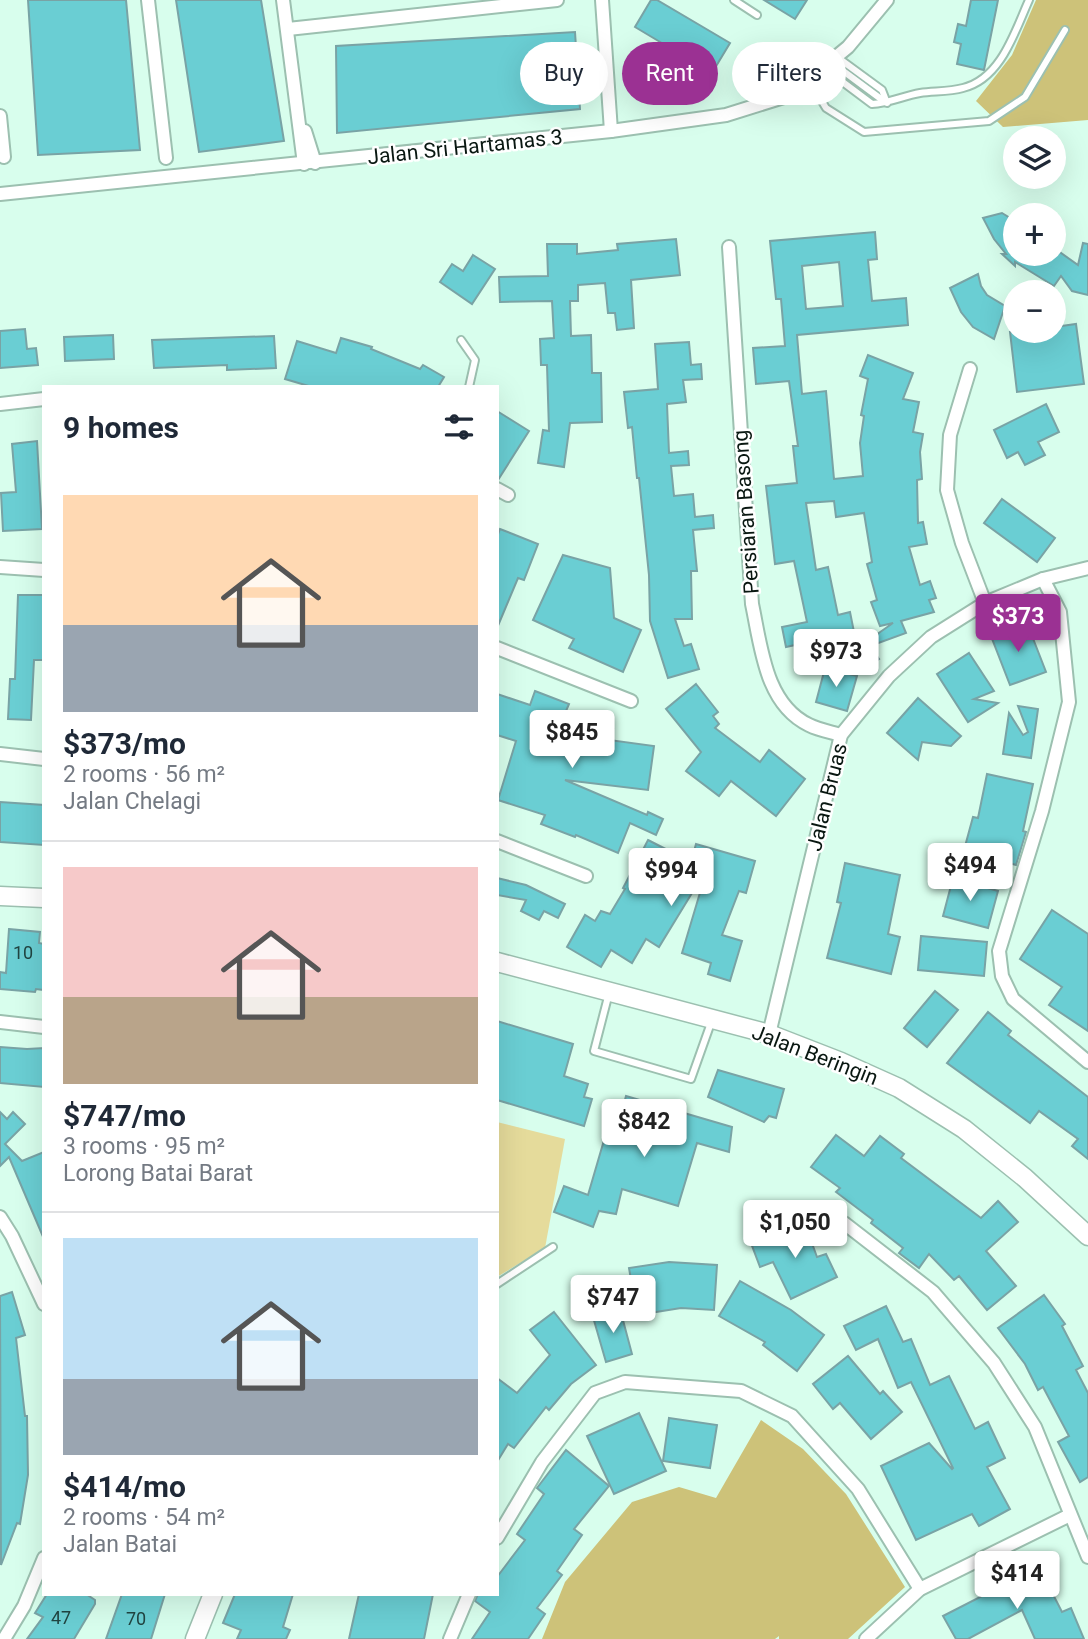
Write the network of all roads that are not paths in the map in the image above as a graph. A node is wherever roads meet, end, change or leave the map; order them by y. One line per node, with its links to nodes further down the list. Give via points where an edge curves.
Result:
1 (148, 0): 20 (street)
2 (283, 0): 9 (street)
3 (557, 0): 9 (street)
4 (602, 0): 18 (street)
5 (734, 0): 8 (lane)
6 (887, 0): 11 (street, Jalan Sri Hartamas 3)
7 (1029, 0): 14 (lane, via 1002,59 986,75 965,88 908,95)
8 (757, 15)
9 (288, 29): 21 (street)
10 (1065, 30): 16 (lane, via 1025,97 989,121 864,132)
11 (846, 47)
12 (846, 70): 14 (lane, via 881,90)
13 (846, 77): 14 (lane, via 872,104)
14 (887, 103)
15 (761, 105): 18 (street, Jalan Sri Hartamas 3)
16 (824, 105)
17 (0, 116): 19 (street)
18 (611, 131): 21 (street, Jalan Sri Hartamas 3)
19 (4, 156)
20 (166, 158)
21 (310, 163): 22 (street, Jalan Sri Hartamas 3)
22 (0, 194)
23 (729, 247): 36 (street, Persiaran Basong, via 752,604 763,658 776,694 792,714 810,726)
24 (461, 340): 26 (lane, via 475,360)
25 (970, 369): 33 (street, via 950,435 947,490)
26 (469, 385)
27 (42, 399): 28 (street)
28 (0, 404)
29 (0, 568): 31 (street)
30 (1088, 568): 32 (street, Jalan Bruas)
31 (42, 570)
32 (1043, 579): 33 (street, Jalan Bruas); 49 (street, via 1060,612 1069,702 1042,811 999,951 1002,975 1013,999)
33 (985, 603): 36 (street, Jalan Bruas, via 931,637 889,676)
34 (499, 649): 35 (street)
35 (631, 701)
36 (841, 736): 48 (street, Jalan Bruas)
37 (0, 754): 38 (street)
38 (42, 759)
39 (499, 842): 40 (street)
40 (586, 876)
41 (0, 897): 42 (street)
42 (42, 898)
43 (499, 963): 44 (street, Jalan Beringin)
44 (610, 992): 45 (street, Jalan Beringin); 45 (lane, via 594,1051 691,1079)
45 (712, 1019): 48 (street, Jalan Beringin)
46 (0, 1023): 47 (street)
47 (42, 1027)
48 (769, 1034): 52 (street, Jalan Beringin, via 853,1067 921,1101 1026,1178)
49 (1088, 1062)
50 (0, 1217): 54 (street)
51 (844, 1223): 57 (street, via 933,1292 994,1363 1035,1427)
52 (1088, 1236)
53 (553, 1247): 55 (lane)
54 (38, 1275): 56 (street)
55 (499, 1283)
56 (42, 1294)
57 (1070, 1515): 59 (street); 61 (street)
58 (499, 1535): 61 (street, via 542,1462 595,1394 625,1382 741,1391 792,1416 825,1452 858,1489)
59 (1088, 1557)
60 (42, 1564): 64 (street)
61 (920, 1589): 67 (street)
62 (212, 1596): 65 (street)
63 (468, 1596): 66 (street)
64 (4, 1639)
65 (195, 1639)
66 (450, 1639)
67 (866, 1639)

